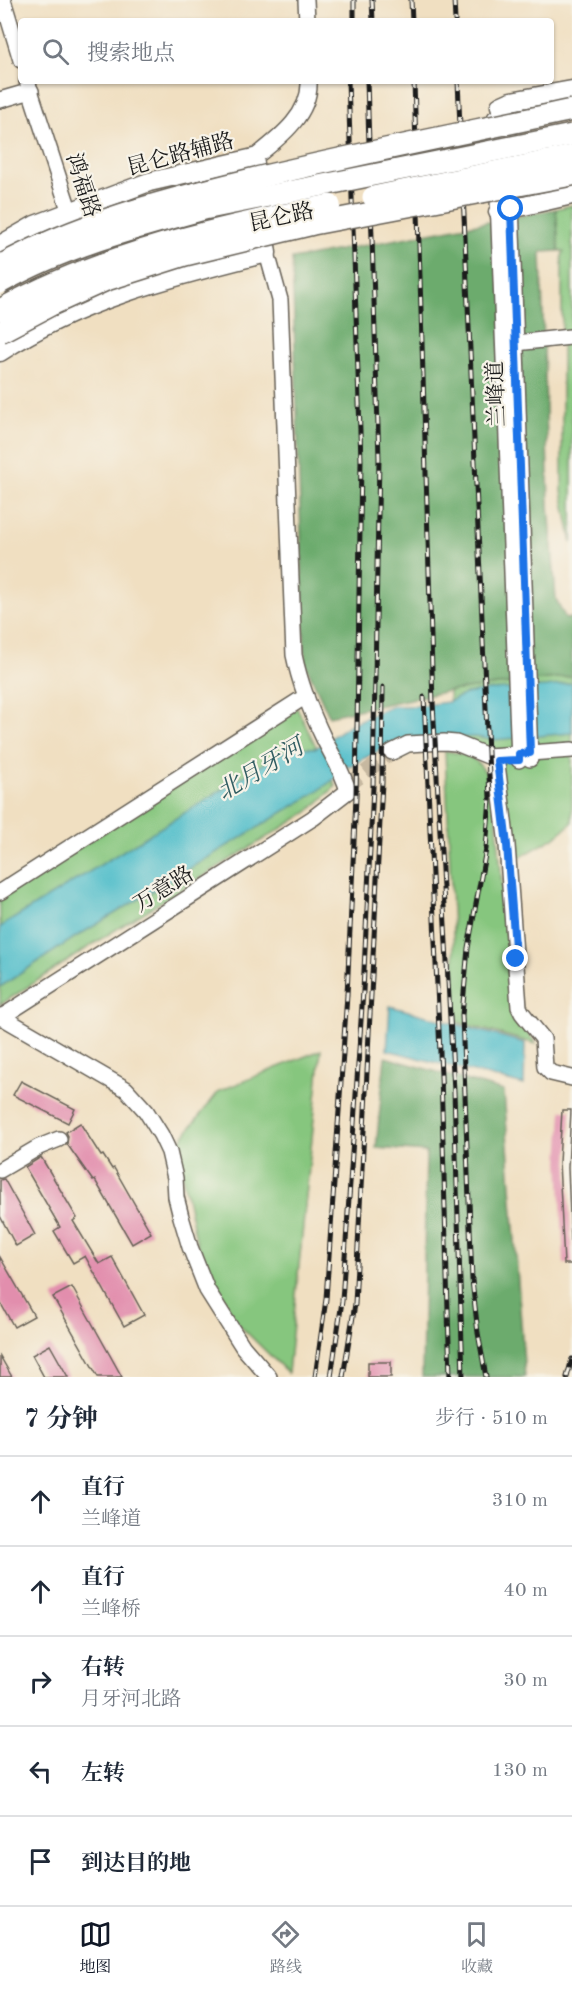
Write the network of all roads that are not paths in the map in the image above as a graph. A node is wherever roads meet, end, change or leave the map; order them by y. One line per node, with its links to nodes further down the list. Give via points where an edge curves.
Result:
1 (3, 0): 4 (street)
2 (306, 0): 3 (street)
3 (307, 18)
4 (18, 50)
5 (309, 84): 14 (street, via 295,121)
6 (29, 86): 8 (street); 21 (street, 鸿福路)
7 (572, 90): 9 (main road)
8 (0, 100)
9 (503, 104): 20 (street, 兰峰道, via 495,119)
10 (572, 110): 17 (highway, bridge)
11 (572, 126): 17 (highway, bridge)
12 (572, 135): 27 (highway, 昆仑路, bridge, via 204,209 70,250)
13 (572, 156): 15 (highway, 昆仑路, bridge)
14 (254, 158): 21 (main road, 昆仑路辅路, via 149,182); 25 (main road, 昆仑路辅路)
15 (507, 171): 19 (highway, bridge); 23 (highway, 昆仑路, bridge, via 249,221)
16 (572, 175): 19 (highway, bridge)
17 (242, 182): 26 (highway, bridge, via 92,223)
18 (572, 195): 20 (main road)
19 (387, 209): 22 (highway, bridge)
20 (505, 211): 32 (street, 兰峰道)
21 (69, 213): 24 (main road, 昆仑路辅路, via 35,225); 28 (street, 鸿福路)
22 (313, 224): 23 (highway, bridge); 30 (highway, bridge, via 185,255 106,280)
23 (176, 240): 29 (highway, 昆仑路, bridge, via 99,264)
24 (0, 245)
25 (267, 253): 28 (main road, via 170,277); 34 (street, via 280,300 294,655)
26 (0, 266)
27 (0, 283)
28 (100, 302): 33 (main road)
29 (0, 310)
30 (0, 332)
31 (570, 337): 32 (street)
32 (510, 343): 38 (street, 兰峰道)
33 (0, 352)
34 (306, 696): 41 (street); 42 (street, 万意路, via 346,784 310,815)
35 (444, 746): 40 (street, via 455,746 488,762)
36 (418, 747): 40 (street, via 392,755 408,744 450,742)
37 (572, 750): 38 (street)
38 (525, 753): 39 (street); 40 (street)
39 (572, 755)
40 (497, 759): 43 (street, via 519,1007 543,1039 545,1067 551,1073)
41 (0, 892)
42 (0, 1015): 46 (street, via 126,1089 146,1111 169,1152 178,1207 207,1290 243,1347)
43 (572, 1078)
44 (59, 1139): 45 (street)
45 (0, 1170)
46 (269, 1377)

